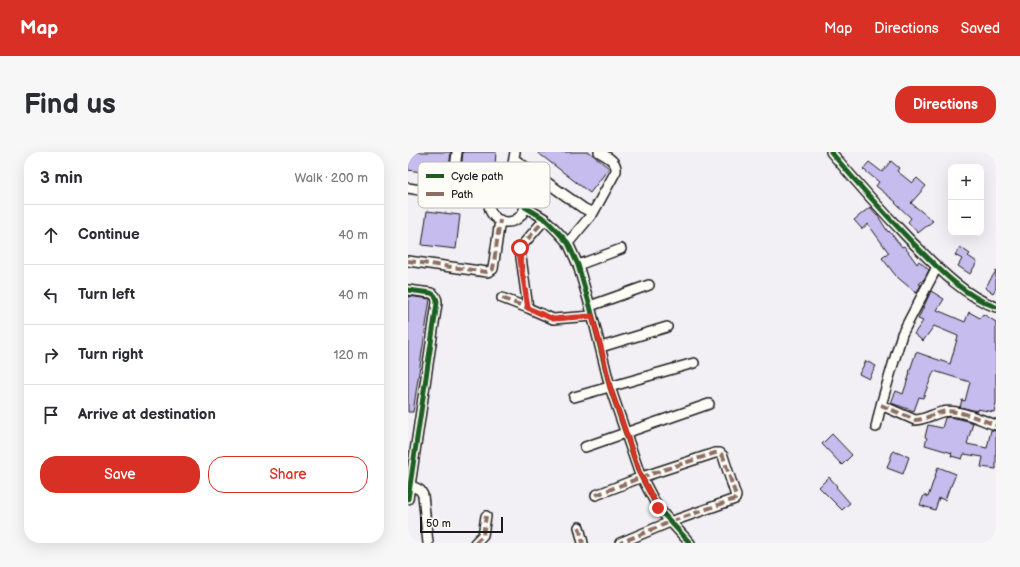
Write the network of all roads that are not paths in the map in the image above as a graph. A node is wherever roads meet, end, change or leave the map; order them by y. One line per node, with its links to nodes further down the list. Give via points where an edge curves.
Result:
1 (457, 152): 5 (street)
2 (599, 152): 13 (street, via 617,168)
3 (831, 152): 20 (street, via 863,190)
4 (514, 155): 6 (street)
5 (456, 162)
6 (523, 162)
7 (550, 183): 13 (street)
8 (408, 188): 9 (street)
9 (418, 189)
10 (490, 208): 15 (street)
11 (524, 208): 15 (street, via 515,220)
12 (527, 208): 14 (street)
13 (593, 213): 16 (street)
14 (545, 219): 16 (street); 25 (street, via 520,248)
15 (500, 220): 18 (street, via 493,269 490,272)
16 (568, 244): 19 (street)
17 (621, 249): 19 (street)
18 (408, 261)
19 (578, 265): 24 (street)
20 (937, 267): 26 (street, via 977,299); 34 (street, via 902,334)
21 (649, 285): 24 (street)
22 (408, 290): 39 (street, via 431,293 437,298)
23 (502, 298): 25 (street)
24 (590, 306): 27 (street)
25 (528, 308): 27 (street, via 553,319)
26 (996, 308)
27 (592, 316): 29 (street)
28 (667, 327): 29 (street)
29 (601, 347): 31 (street)
30 (694, 363): 31 (street)
31 (610, 387): 32 (street); 37 (street)
32 (574, 397)
33 (709, 404): 37 (street)
34 (881, 405): 35 (street, via 916,420 943,411 955,411); 36 (street)
35 (996, 425)
36 (876, 427)
37 (626, 433): 38 (street); 40 (street)
38 (585, 447)
39 (412, 451): 41 (street)
40 (642, 477): 42 (street); 45 (street, via 658,508); 45 (street, via 718,452 722,454 735,499)
41 (410, 485): 43 (street); 47 (street, via 423,494)
42 (596, 495)
43 (408, 499)
44 (486, 516): 48 (street, via 483,535)
45 (670, 522): 50 (street); 51 (street)
46 (579, 527): 49 (street)
47 (428, 543)
48 (475, 543)
49 (582, 543)
50 (620, 543)
51 (690, 543)

